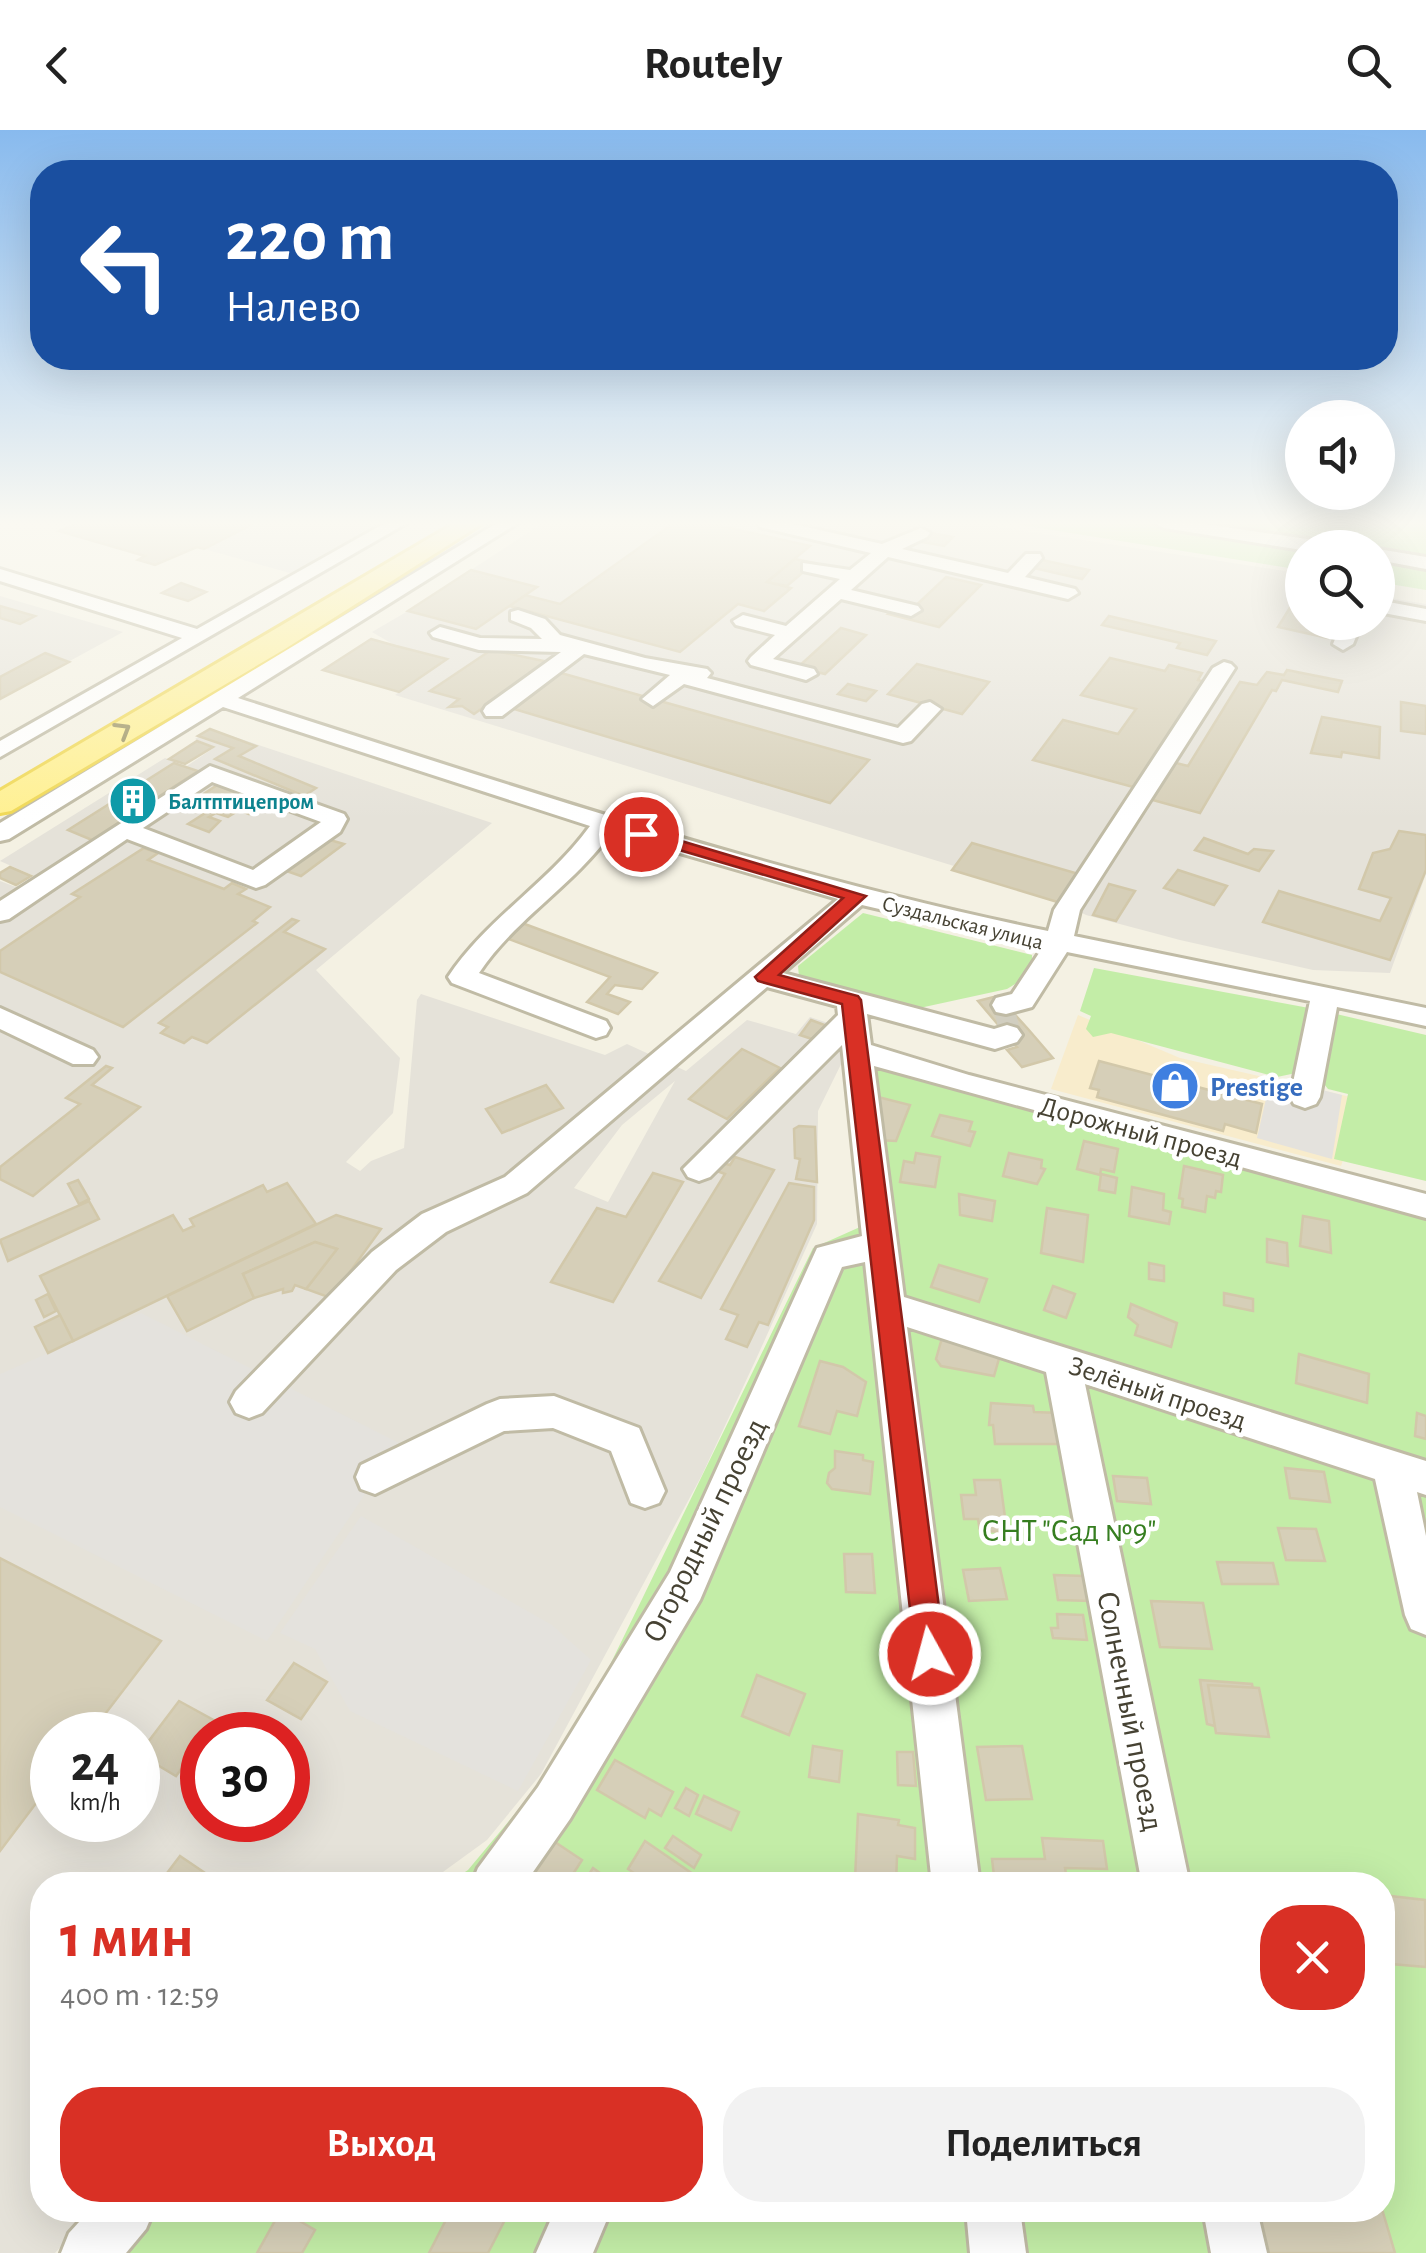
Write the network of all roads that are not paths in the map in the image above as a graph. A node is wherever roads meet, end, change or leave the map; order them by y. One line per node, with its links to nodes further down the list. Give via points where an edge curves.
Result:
1 (152, 622): 13 (street)
2 (250, 622): 13 (street)
3 (284, 622): 26 (main road)
4 (288, 622): 27 (main road, one-way to 4)
5 (299, 622): 22 (street)
6 (366, 622): 10 (street)
7 (537, 622): 16 (street, via 552,639)
8 (748, 622): 11 (street)
9 (802, 622): 11 (street)
10 (376, 630)
11 (791, 632): 17 (street)
12 (440, 633): 16 (street, via 479,644)
13 (197, 636): 25 (street)
14 (1345, 640): 15 (street)
15 (1343, 644)
16 (578, 646): 19 (street); 24 (street)
17 (758, 661): 19 (street, via 734,670); 20 (street)
18 (1224, 668): 33 (street, via 1067,910)
19 (686, 672): 21 (street); 23 (street, via 692,680 903,736)
20 (806, 674)
21 (653, 699)
22 (224, 700): 28 (street, Суздальская улица); 30 (street)
23 (930, 709)
24 (494, 711)
25 (0, 750)
26 (0, 776)
27 (0, 807)
28 (605, 824): 31 (street, Суздальская улица); 39 (street, via 582,855 480,946 462,977)
29 (125, 830): 29 (street, via 210,773 336,818 256,880); 32 (street)
30 (0, 834)
31 (856, 896): 33 (street, Суздальская улица); 34 (street)
32 (0, 914)
33 (1058, 944): 35 (street, Суздальская улица); 38 (street, via 1000,1019)
34 (765, 977): 38 (street); 47 (street, via 516,1186 434,1222 384,1261)
35 (1325, 994): 37 (street, Суздальская улица); 41 (street)
36 (0, 1017): 40 (street)
37 (1426, 1017)
38 (854, 1023): 42 (street); 43 (street, Дорожный проезд, via 964,1084); 44 (street)
39 (596, 1028)
40 (82, 1057)
41 (1305, 1097)
42 (699, 1168)
43 (1426, 1206)
44 (882, 1246): 45 (street); 52 (street, Огородный проезд, via 830,1258 684,1586 554,1803)
45 (890, 1307): 46 (street, Зелёный проезд); 53 (street)
46 (1062, 1361): 48 (street, Зелёный проезд); 54 (street, Солнечный проезд)
47 (249, 1402)
48 (1409, 1472): 51 (street, via 1416,1585)
49 (375, 1477): 50 (street, via 500,1415 554,1412 626,1440)
50 (645, 1492)
51 (1426, 1615)
52 (504, 1872)
53 (955, 1872)
54 (1163, 1872)
55 (116, 2222): 59 (street)
56 (578, 2222): 60 (street)
57 (995, 2222): 61 (street)
58 (1233, 2222): 62 (street)
59 (89, 2253)
60 (564, 2253)
61 (998, 2253)
62 (1239, 2253)

